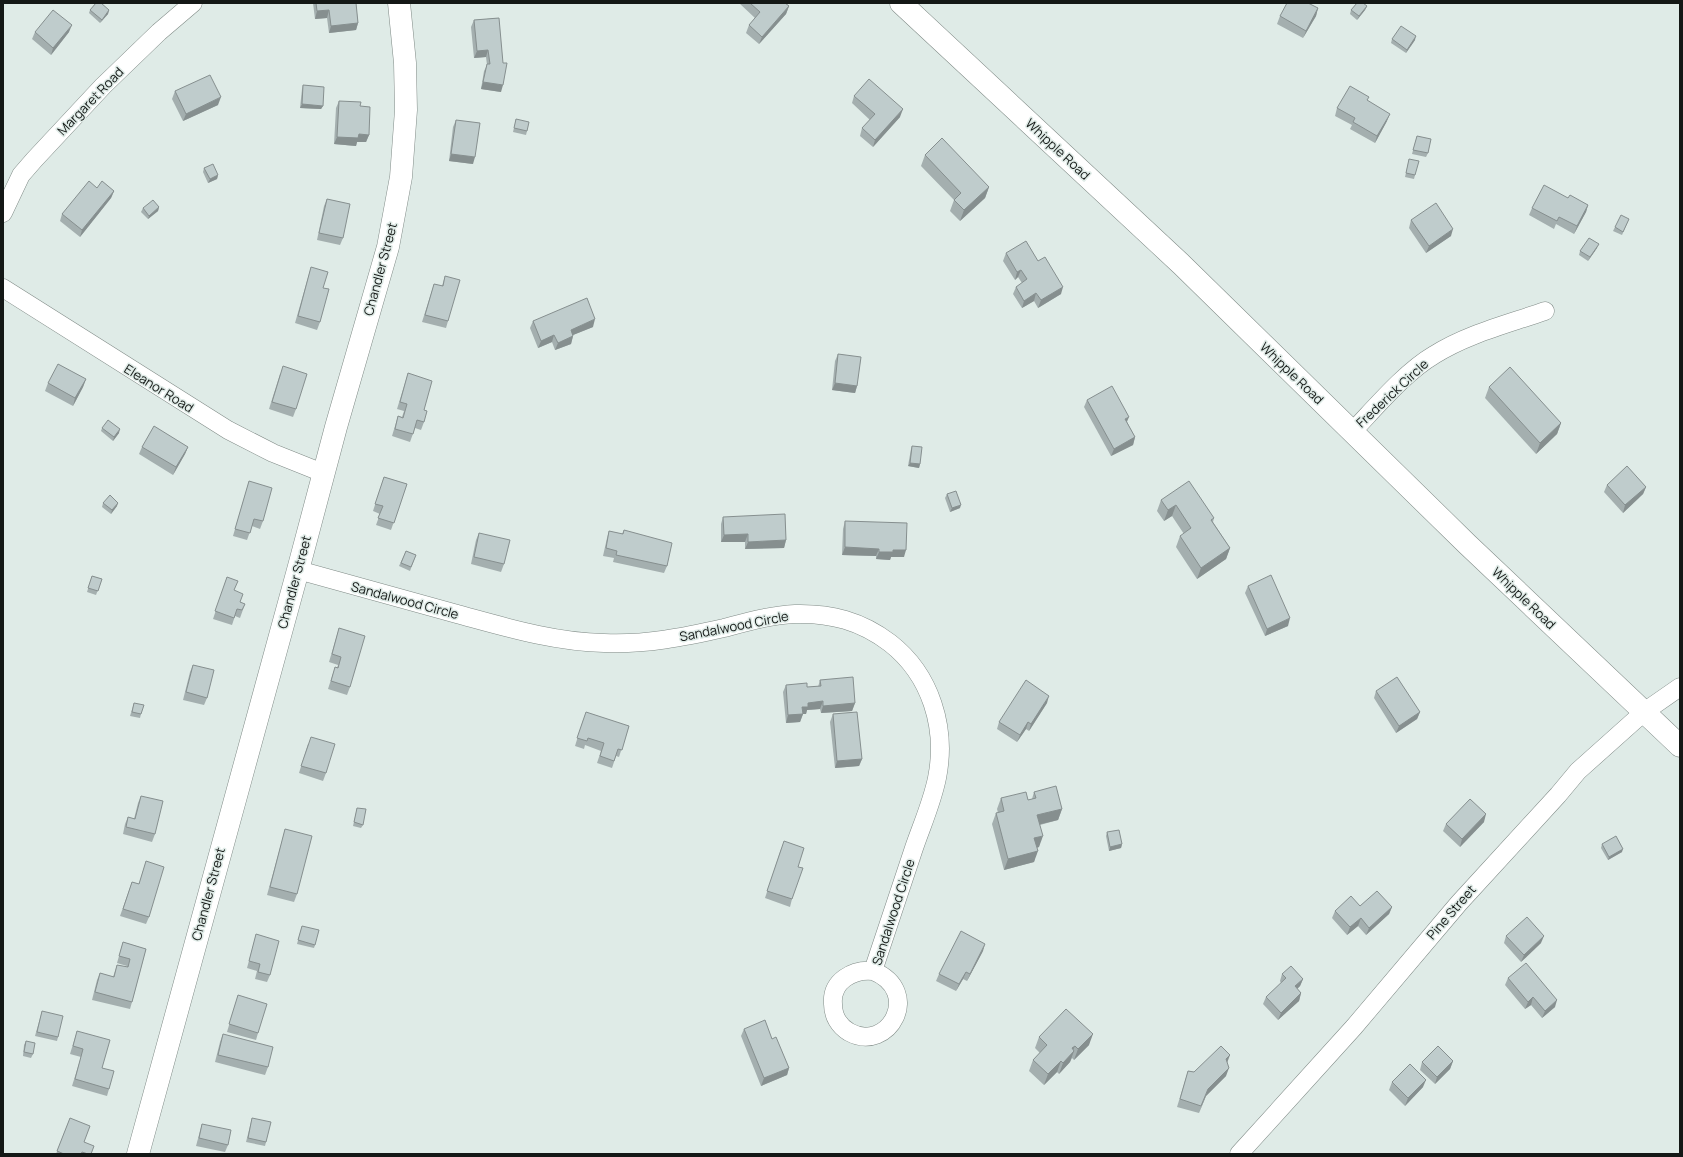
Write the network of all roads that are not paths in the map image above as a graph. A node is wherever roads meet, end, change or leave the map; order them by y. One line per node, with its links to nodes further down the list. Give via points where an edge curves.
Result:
1 (193, 3): 4 (street, Margaret Road, via 103,86 34,160 21,175)
2 (399, 3): 8 (main road, Chandler Street, via 405,63 406,110 401,177 388,247)
3 (901, 3): 7 (main road, Whipple Road, via 1181,264)
4 (3, 213)
5 (3, 288): 8 (street, Eleanor Road, via 228,430 273,453)
6 (1545, 311): 7 (street, Frederick Circle, via 1466,339 1433,355 1400,382)
7 (1352, 432): 11 (main road, Whipple Road)
8 (323, 473): 9 (main road, Chandler Street)
9 (298, 570): 13 (street, Sandalwood Circle, via 529,634 584,642 646,642 693,635 776,616 821,614 851,621 883,638 915,668 927,689 936,713 940,749 930,801); 14 (main road, Chandler Street)
10 (1680, 687): 11 (street, Pine Street)
11 (1644, 712): 12 (main road, Whipple Road); 15 (street, Pine Street, via 1578,771)
12 (1680, 746)
13 (873, 971)
14 (138, 1154)
15 (1239, 1154)

